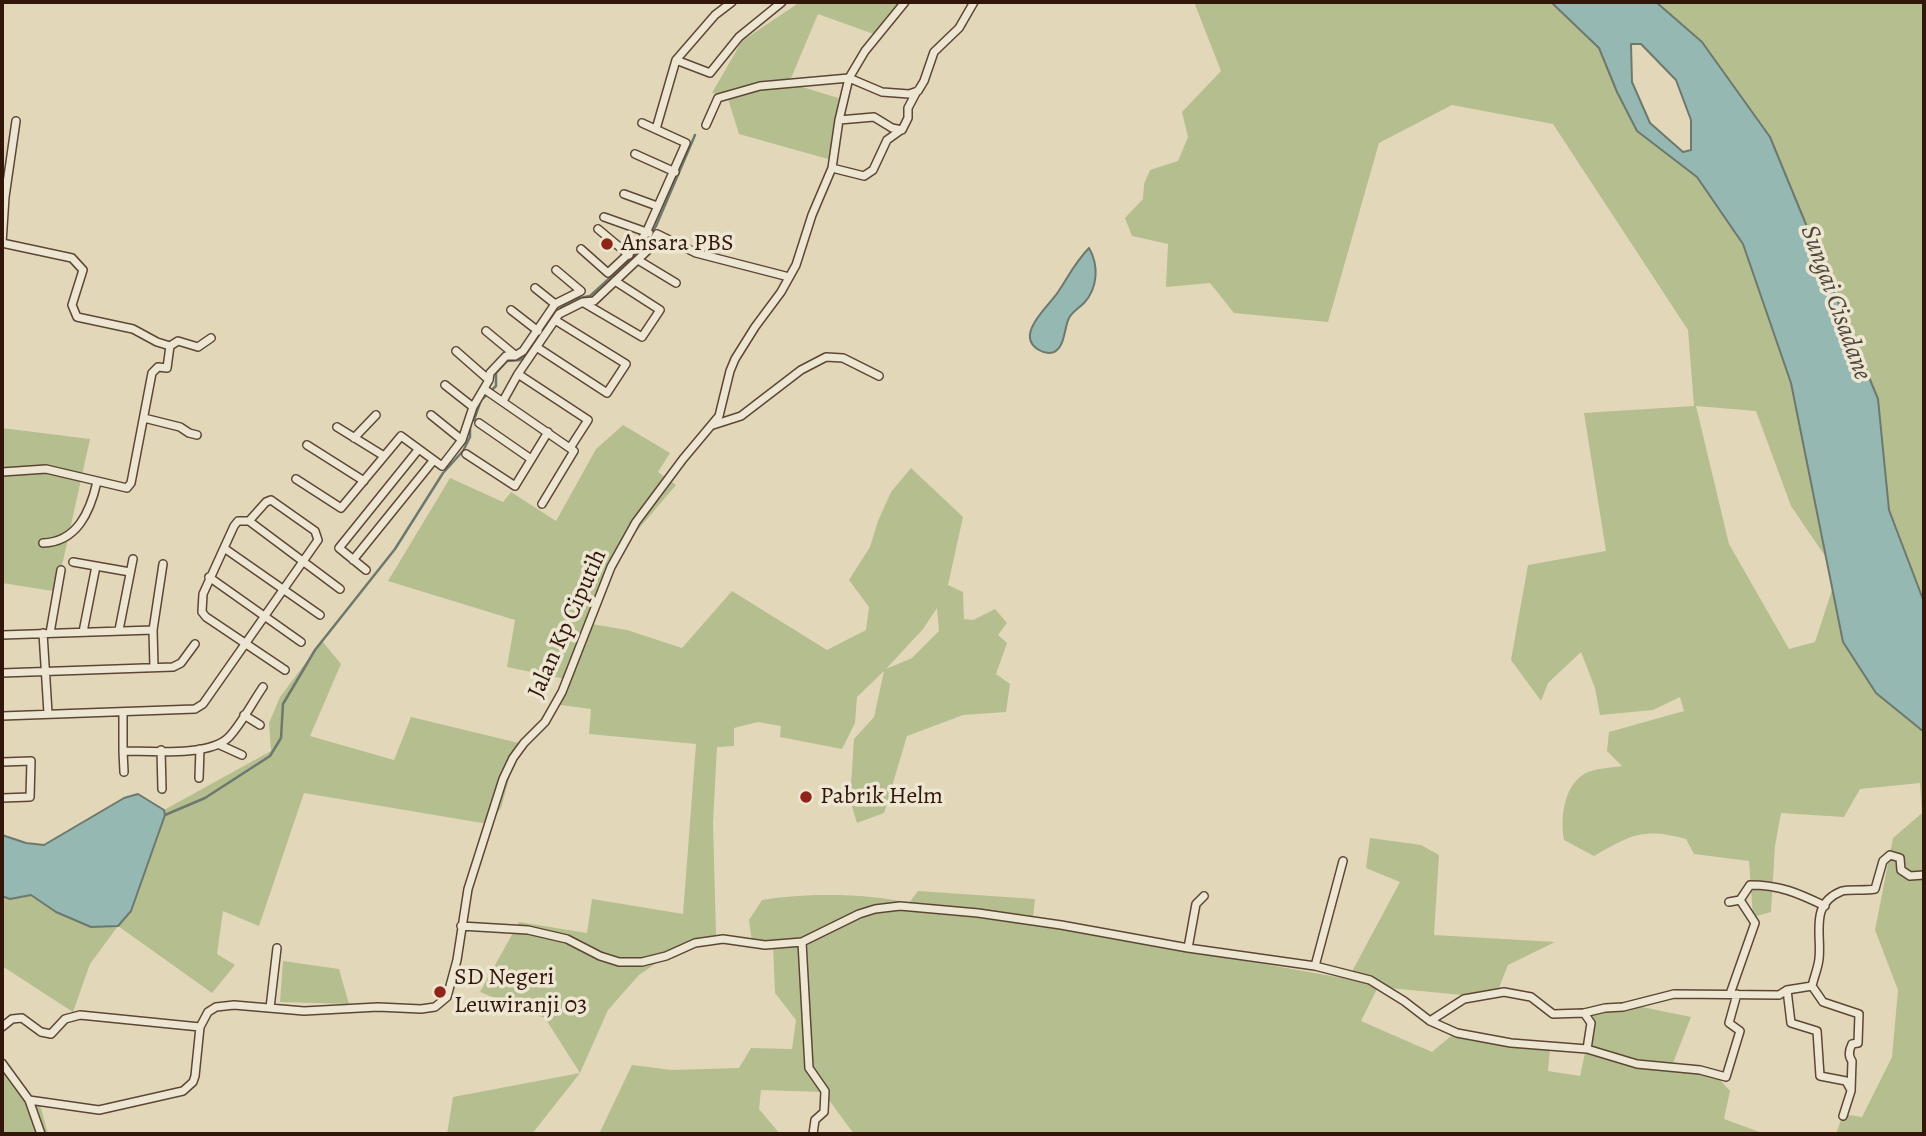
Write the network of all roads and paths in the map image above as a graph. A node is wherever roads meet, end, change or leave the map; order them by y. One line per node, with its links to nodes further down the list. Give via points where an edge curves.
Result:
1 (732, 2): 5 (street)
2 (782, 2): 5 (street, via 739,37 710,73)
3 (905, 2): 6 (street, Jalan Kp Ciputih)
4 (974, 2): 7 (street, via 959,28 934,52)
5 (676, 60): 12 (street)
6 (849, 78): 7 (street, via 882,92); 8 (street, Jalan Kp Ciputih); 11 (street, via 760,86 718,98)
7 (918, 91): 13 (street)
8 (839, 120): 13 (street, via 874,117); 15 (street, Jalan Kp Ciputih)
9 (16, 121): 23 (street)
10 (642, 123): 12 (street)
11 (706, 125)
12 (656, 130): 16 (street, via 687,142)
13 (902, 130): 15 (street, via 887,139 873,170 863,176)
14 (635, 154): 16 (street)
15 (832, 168): 28 (street, Jalan Kp Ciputih)
16 (675, 172): 18 (street)
17 (624, 194): 18 (street)
18 (657, 206): 21 (street)
19 (604, 217): 21 (street)
20 (597, 229): 25 (street)
21 (646, 233): 22 (street); 25 (street)
22 (657, 234): 26 (street); 28 (street, via 696,253)
23 (2, 243): 39 (street, via 72,258 83,270 72,305 76,317 133,329)
24 (581, 249): 25 (street, via 608,273)
25 (629, 255)
26 (638, 260): 29 (street); 30 (street)
27 (556, 270): 33 (street, via 581,291)
28 (789, 278): 54 (street, Jalan Kp Ciputih, via 735,359)
29 (615, 281): 32 (street, via 594,301); 32 (street, via 660,310 642,337)
30 (676, 283)
31 (535, 288): 33 (street)
32 (583, 302): 35 (street)
33 (555, 304): 37 (street)
34 (511, 310): 37 (street)
35 (555, 320): 40 (street); 40 (street, via 626,364 607,393)
36 (486, 331): 42 (street)
37 (538, 331): 42 (street)
38 (211, 338): 39 (street, via 198,347 178,341)
39 (170, 346): 52 (street, via 167,368 158,367 152,373)
40 (538, 348): 43 (street)
41 (456, 351): 45 (street)
42 (515, 355): 45 (street, via 506,356)
43 (518, 374): 48 (street); 61 (street, via 588,420)
44 (879, 376): 54 (street, via 843,358 826,357 801,370 741,416)
45 (489, 380): 47 (street)
46 (445, 385): 49 (street)
47 (484, 388): 48 (street); 49 (street)
48 (503, 401): 56 (street)
49 (473, 407): 59 (street)
50 (376, 415): 58 (street)
51 (431, 415): 59 (street)
52 (144, 418): 57 (street); 70 (street, via 131,484 127,488)
53 (478, 423): 65 (street)
54 (713, 425): 123 (street, Jalan Kp Ciputih, via 636,522 611,567 562,692 545,722 513,758 468,888)
55 (337, 428): 58 (street)
56 (548, 432): 61 (street); 65 (street)
57 (197, 435)
58 (354, 438): 64 (street)
59 (463, 440): 66 (street, via 442,466)
60 (307, 445): 69 (street)
61 (570, 448): 71 (street, via 574,451)
62 (418, 450): 64 (street, via 401,436); 66 (street); 76 (street, via 339,548)
63 (466, 454): 65 (street, via 515,486)
64 (384, 456): 69 (street)
65 (531, 459)
66 (433, 461): 76 (street)
67 (2, 472): 70 (street, via 46,469)
68 (296, 479): 69 (street, via 341,508)
69 (364, 481)
70 (97, 482): 73 (street, via 83,521 63,541)
71 (542, 504)
72 (249, 521): 74 (street, via 238,521); 78 (street); 78 (street, via 271,500 315,531 318,540)
73 (43, 543)
74 (224, 548): 84 (street); 85 (street)
75 (133, 559): 83 (street)
76 (353, 560): 82 (street)
77 (73, 562): 80 (street)
78 (303, 562): 85 (street); 86 (street)
79 (163, 564): 90 (street)
80 (96, 566): 83 (street); 91 (street)
81 (61, 570): 92 (street)
82 (366, 570)
83 (130, 572): 89 (street)
84 (209, 577): 87 (street); 95 (street, via 202,594 202,612)
85 (284, 589): 87 (street); 88 (street)
86 (340, 589)
87 (265, 615): 94 (street); 95 (street)
88 (320, 615)
89 (119, 630): 90 (street); 91 (street)
90 (153, 630): 97 (street)
91 (83, 632): 92 (street)
92 (47, 633): 93 (street); 99 (street)
93 (2, 635)
94 (301, 642)
95 (247, 643): 98 (street); 103 (street, via 195,709)
96 (195, 644): 97 (street, via 181,663)
97 (154, 667): 99 (street)
98 (285, 670)
99 (45, 671): 100 (street); 102 (street)
100 (2, 673)
101 (263, 687): 104 (street)
102 (48, 713): 103 (street); 105 (street)
103 (123, 713): 110 (street)
104 (244, 715): 106 (street); 107 (street)
105 (2, 716)
106 (260, 724)
107 (220, 744): 108 (street); 111 (street)
108 (200, 749): 109 (street); 114 (street)
109 (161, 750): 110 (street); 115 (street)
110 (123, 751): 113 (street)
111 (243, 755)
112 (2, 762): 116 (street, via 31,761 30,797)
113 (124, 772)
114 (199, 778)
115 (162, 789)
116 (2, 798)
117 (1343, 861): 127 (street)
118 (1924, 875): 122 (street, via 1909,876 1901,870 1900,858 1890,855 1883,861 1875,890 1843,890)
119 (1204, 896): 126 (street, via 1196,904)
120 (1740, 900): 121 (street); 122 (street, via 1750,885 1774,885); 130 (street, via 1755,923)
121 (1728, 902)
122 (1825, 906): 128 (street, via 1819,915 1819,958)
123 (461, 926): 124 (street, via 528,930 567,939 619,962 642,962 695,943 723,939 765,945); 131 (street, Jalan Kp Ciputih, via 451,986 435,1007)
124 (802, 942): 126 (street, via 859,914 900,906 1049,923); 142 (street, via 809,1068 825,1091 824,1111 815,1120)
125 (277, 948): 131 (street)
126 (1188, 948): 127 (street)
127 (1315, 966): 133 (street, via 1370,980)
128 (1812, 986): 129 (street); 138 (street, via 1823,1002 1859,1014 1858,1044 1852,1044 1849,1057)
129 (1787, 990): 130 (street, via 1779,995); 138 (street, via 1791,1023 1817,1031 1820,1076 1846,1081)
130 (1733, 994): 132 (street, via 1674,994); 136 (street, via 1729,1023 1740,1031 1726,1077 1637,1064)
131 (270, 1008): 135 (street, Jalan Kp Ciputih, via 216,1007)
132 (1584, 1013): 133 (street, via 1553,1014 1531,997 1504,992 1464,999); 136 (street, via 1591,1024)
133 (1430, 1021): 136 (street, via 1457,1033 1511,1044)
134 (2, 1027): 135 (street, via 22,1018 51,1034 65,1019 80,1015)
135 (200, 1027): 139 (street, via 195,1076 183,1091 99,1110)
136 (1587, 1049)
137 (2, 1063): 139 (street)
138 (1851, 1091): 140 (street)
139 (29, 1100): 141 (street)
140 (1843, 1116)
141 (41, 1134)
142 (813, 1134)

